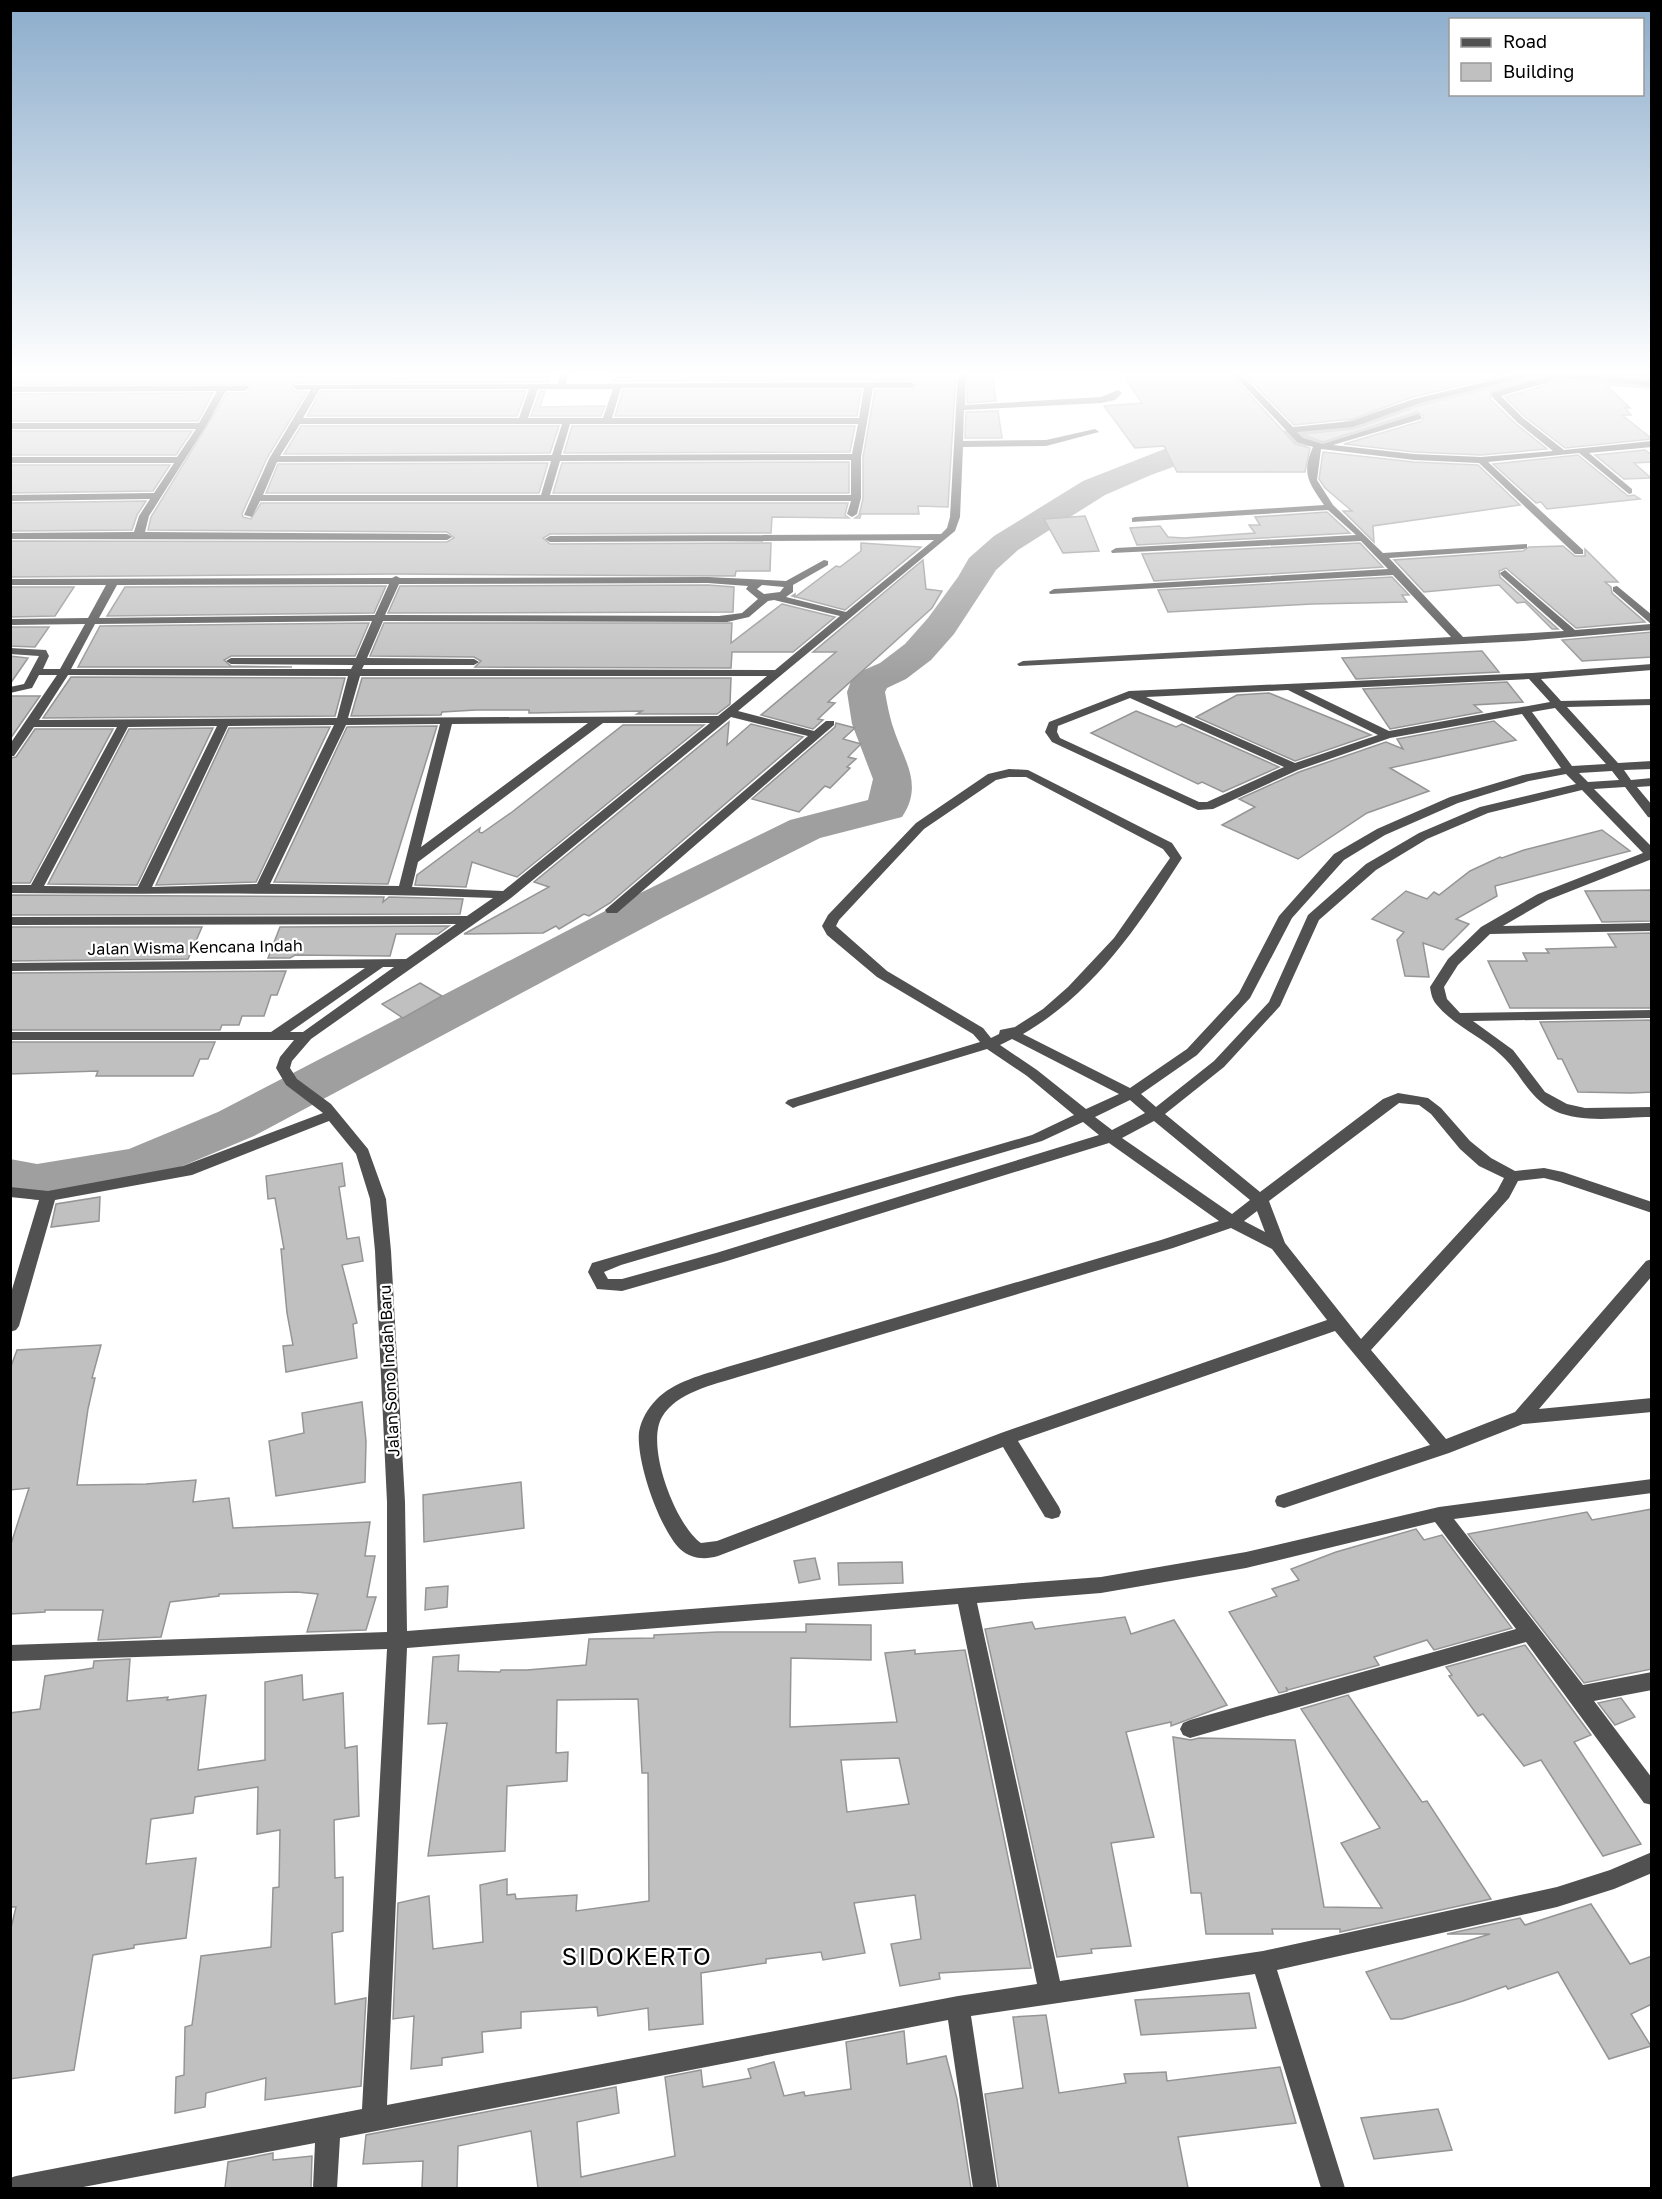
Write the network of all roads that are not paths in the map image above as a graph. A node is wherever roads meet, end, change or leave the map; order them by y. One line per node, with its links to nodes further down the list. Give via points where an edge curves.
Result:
1 (170, 475): 10 (street)
2 (266, 475): 13 (street)
3 (552, 475): 11 (street)
4 (856, 475): 14 (street)
5 (956, 475): 22 (street, via 955,516 952,529)
6 (1312, 475): 15 (street)
7 (1497, 475): 27 (street)
8 (1610, 475): 9 (street)
9 (1629, 491)
10 (158, 496): 12 (street); 20 (street, via 144,516 140,532)
11 (546, 497): 13 (street); 14 (street)
12 (10, 498)
13 (255, 498): 17 (street)
14 (856, 498): 16 (street)
15 (1330, 507): 18 (street); 24 (street)
16 (852, 514)
17 (249, 515)
18 (1135, 520)
19 (10, 536): 20 (street)
20 (143, 536): 21 (street)
21 (447, 537)
22 (944, 537): 23 (street); 40 (street)
23 (550, 538)
24 (1364, 538): 26 (street); 28 (street)
25 (1522, 546): 28 (street)
26 (1116, 551)
27 (1579, 552)
28 (1380, 556): 30 (street)
29 (824, 563): 36 (street)
30 (1395, 572): 38 (street); 47 (street)
31 (1505, 573): 46 (street)
32 (396, 579): 34 (street); 35 (street); 41 (street)
33 (10, 582): 34 (street)
34 (113, 582): 44 (street)
35 (758, 583): 36 (street, via 773,581); 39 (street, via 753,586 753,593)
36 (788, 588): 39 (street); 40 (street)
37 (1617, 589): 42 (street)
38 (1054, 592)
39 (769, 597): 40 (street); 41 (street, via 746,616 719,620)
40 (851, 612): 50 (street)
41 (379, 618): 44 (street); 49 (street)
42 (1652, 621)
43 (10, 622): 44 (street)
44 (91, 622): 52 (street)
45 (1652, 627): 46 (street)
46 (1574, 635): 47 (street)
47 (1460, 640): 51 (street)
48 (10, 651): 55 (street, via 42,652 44,656)
49 (361, 660): 52 (street); 53 (street); 56 (street)
50 (786, 664): 53 (street); 57 (street)
51 (1023, 664)
52 (66, 667): 55 (street); 56 (street); 71 (street)
53 (649, 667): 56 (street); 57 (street)
54 (1652, 667): 58 (street)
55 (36, 672): 60 (street, via 28,686)
56 (355, 672): 69 (street)
57 (776, 673): 65 (street)
58 (1532, 676): 59 (street); 63 (street)
59 (1286, 685): 61 (street); 74 (street)
60 (10, 690)
61 (1129, 694): 78 (street); 78 (street, via 1065,718 1053,724 1051,732 1056,740 1198,806 1219,803)
62 (1652, 702): 63 (street)
63 (1560, 704): 64 (street); 77 (street)
64 (1524, 709): 74 (street); 79 (street)
65 (727, 716): 66 (street); 73 (street); 91 (street)
66 (600, 720): 67 (street); 85 (street)
67 (447, 721): 69 (street); 85 (street)
68 (224, 723): 69 (street); 72 (street); 89 (street)
69 (341, 723): 86 (street)
70 (830, 723): 73 (street)
71 (30, 724): 72 (street); 75 (street)
72 (123, 724): 88 (street)
73 (818, 735): 92 (street)
74 (1388, 735): 78 (street)
75 (10, 753)
76 (1652, 765): 77 (street)
77 (1614, 766): 79 (street); 81 (street)
78 (1294, 767)
79 (1569, 770): 82 (street); 108 (street, via 1454,800 1381,832 1339,857 1286,916 1245,995 1192,1052)
80 (1652, 782): 81 (street)
81 (1626, 783): 82 (street); 83 (street)
82 (1585, 786): 84 (street); 112 (street, via 1484,810 1422,836 1371,867 1314,918 1275,1003 1219,1064)
83 (1652, 814)
84 (1651, 854): 96 (street, via 1543,897)
85 (411, 861): 90 (street)
86 (262, 888): 89 (street); 90 (street)
87 (10, 889): 88 (street)
88 (36, 890): 89 (street)
89 (143, 891)
90 (404, 891): 91 (street)
91 (506, 895): 93 (street)
92 (612, 910)
93 (470, 920): 94 (street); 97 (street)
94 (10, 921)
95 (1652, 927): 96 (street)
96 (1486, 930): 101 (street, via 1453,962 1437,987 1440,1000)
97 (408, 963): 98 (street, Jalan Wisma Kencana Indah); 106 (street)
98 (379, 964): 99 (street, Jalan Wisma Kencana Indah); 105 (street)
99 (10, 967)
100 (1652, 1014): 101 (street)
101 (1456, 1017): 111 (street, via 1508,1053 1540,1095 1562,1108 1585,1113)
102 (978, 1031): 103 (street); 103 (street, via 882,974 829,926 920,826 992,777 1028,774 1168,846 1176,858 1142,910 1096,968 1054,1007); 107 (street)
103 (1013, 1034): 107 (street); 108 (street)
104 (10, 1036): 105 (street)
105 (273, 1036): 106 (street)
106 (306, 1036): 110 (street, Jalan Sono Indah Baru, via 285,1060 283,1068 291,1082)
107 (989, 1044): 109 (street); 113 (street)
108 (1131, 1094): 112 (street); 113 (street)
109 (794, 1103)
110 (329, 1111): 118 (street, via 186,1171); 138 (street, Jalan Sono Indah Baru, via 363,1153 378,1199 396,1502)
111 (1652, 1112)
112 (1156, 1114): 114 (street); 119 (street)
113 (1087, 1117): 114 (street); 116 (street, via 1037,1138)
114 (1111, 1137): 121 (street); 122 (street)
115 (1514, 1176): 119 (street, via 1485,1162 1423,1101 1398,1098); 120 (street, via 1544,1173 1563,1177); 127 (street, via 1503,1194)
116 (867, 1189): 121 (street); 121 (street, via 615,1261 600,1266 596,1272 604,1286 622,1285)
117 (10, 1192): 118 (street)
118 (48, 1196): 126 (street)
119 (1261, 1201): 122 (street); 123 (street)
120 (1652, 1208)
121 (880, 1209)
122 (1232, 1222): 123 (street); 130 (street, via 708,1380 662,1405 649,1426 648,1436 651,1460 676,1530 688,1545 706,1551)
123 (1278, 1245): 125 (street)
124 (1652, 1265): 129 (street)
125 (1338, 1323): 127 (street); 130 (street)
126 (10, 1326)
127 (1361, 1350): 131 (street)
128 (1652, 1405): 129 (street)
129 (1521, 1417): 131 (street)
130 (1007, 1438): 134 (street)
131 (1443, 1448): 133 (street)
132 (1652, 1486): 135 (street)
133 (1284, 1501)
134 (1052, 1512)
135 (1439, 1514): 136 (street, via 1163,1576); 137 (street)
136 (966, 1597): 138 (street); 146 (street)
137 (1530, 1633): 141 (street); 142 (street)
138 (397, 1640): 139 (street); 148 (street, Jalan Sono Indah Baru)
139 (10, 1653)
140 (1652, 1681): 141 (street)
141 (1578, 1695): 143 (street)
142 (1190, 1729)
143 (1652, 1796)
144 (1652, 1862): 145 (street, via 1557,1897)
145 (1263, 1962): 146 (street); 153 (street)
146 (1051, 1994): 147 (street)
147 (958, 2007): 148 (street); 152 (street)
148 (374, 2118): 149 (street)
149 (328, 2127): 150 (street); 151 (street)
150 (16, 2188)
151 (325, 2188)
152 (985, 2188)
153 (1333, 2188)

